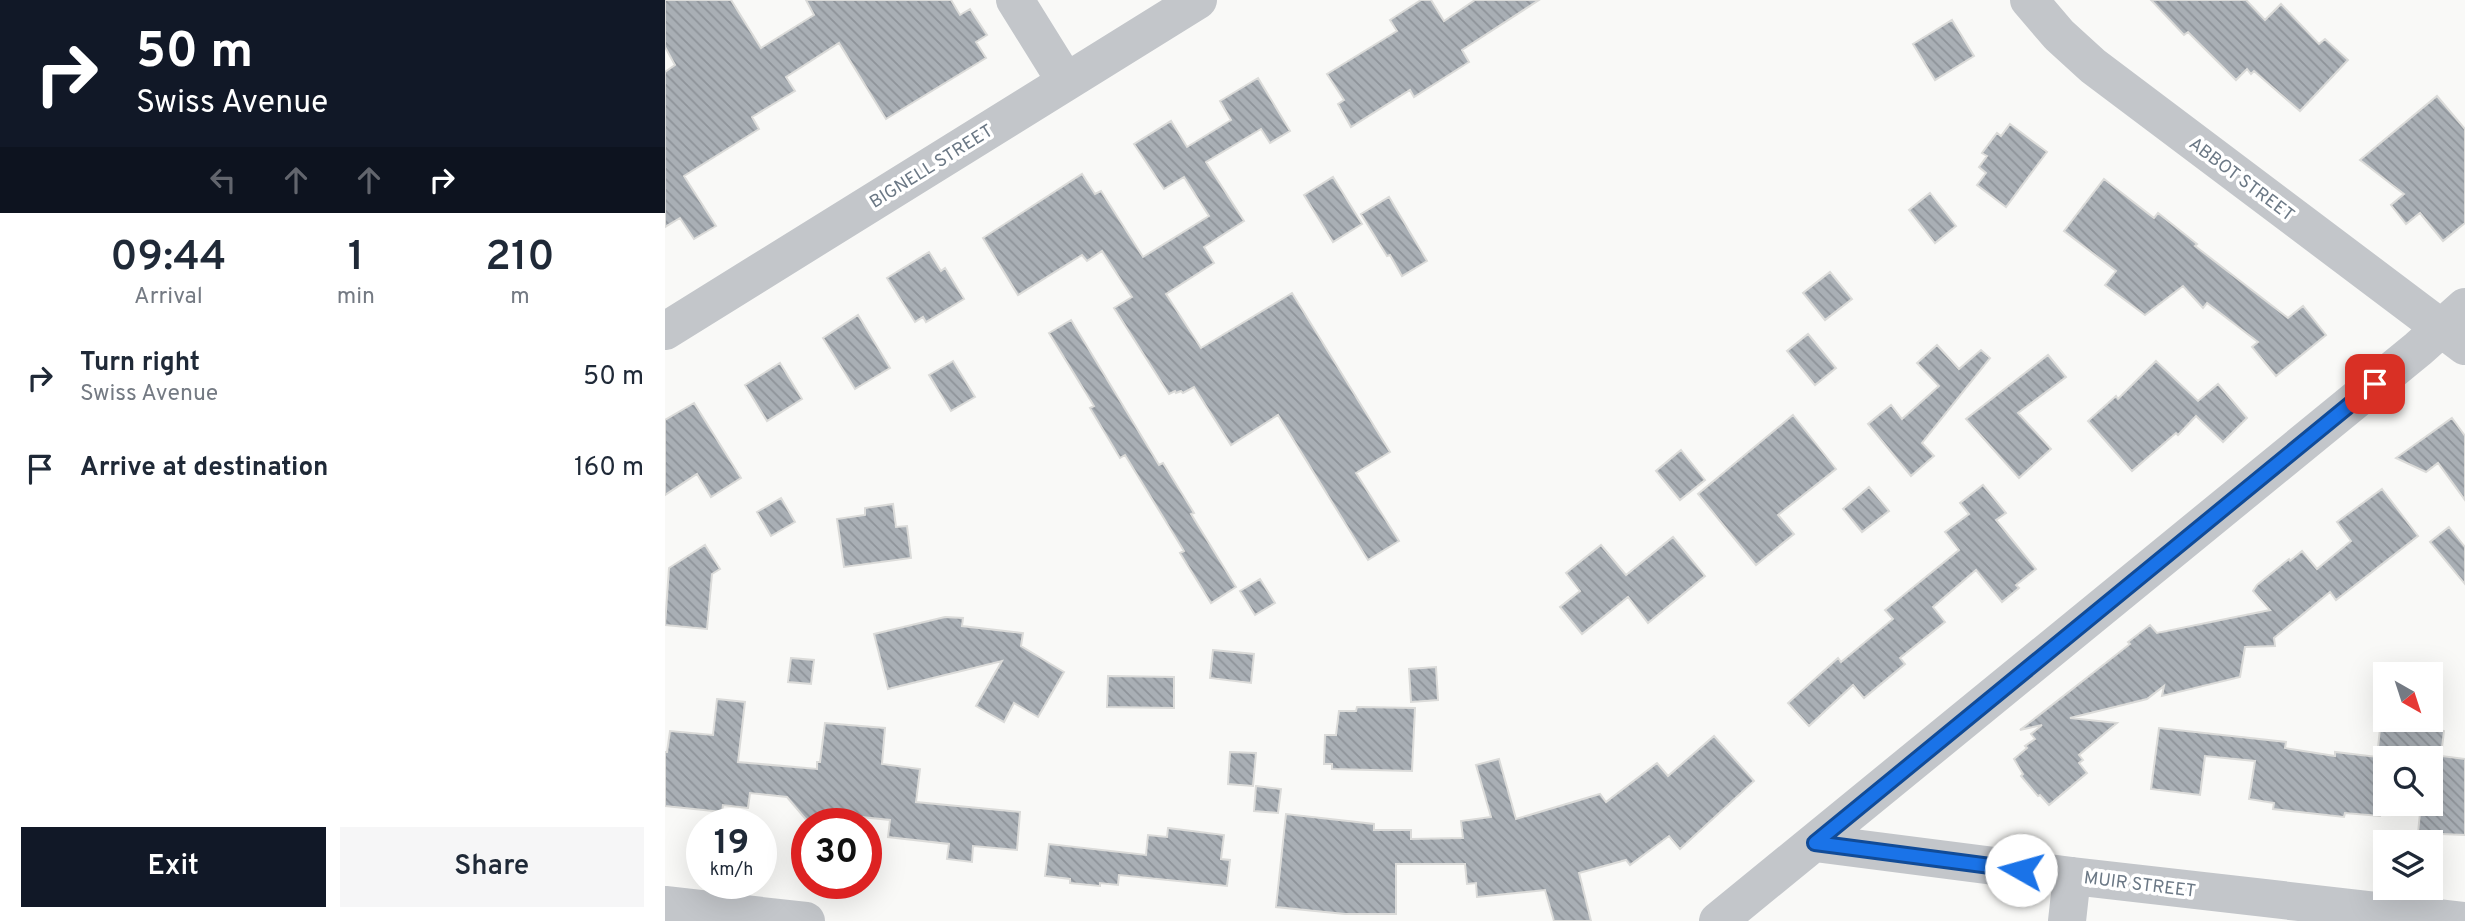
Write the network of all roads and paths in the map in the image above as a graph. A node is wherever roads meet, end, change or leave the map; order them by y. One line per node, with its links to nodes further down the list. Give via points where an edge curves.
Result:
1 (1015, 0): 4 (street)
2 (1198, 0): 4 (street, BIGNELL STREET)
3 (2029, 0): 5 (street, ABBOT STREET, via 2093,66)
4 (1066, 82): 6 (street, BIGNELL STREET)
5 (2457, 327): 7 (street)
6 (665, 331)
7 (1815, 843): 8 (street, MUIR STREET); 11 (street)
8 (2072, 876): 12 (street); 13 (street, MUIR STREET)
9 (665, 905): 10 (street)
10 (806, 921)
11 (1718, 921)
12 (2067, 921)
13 (2465, 921)

